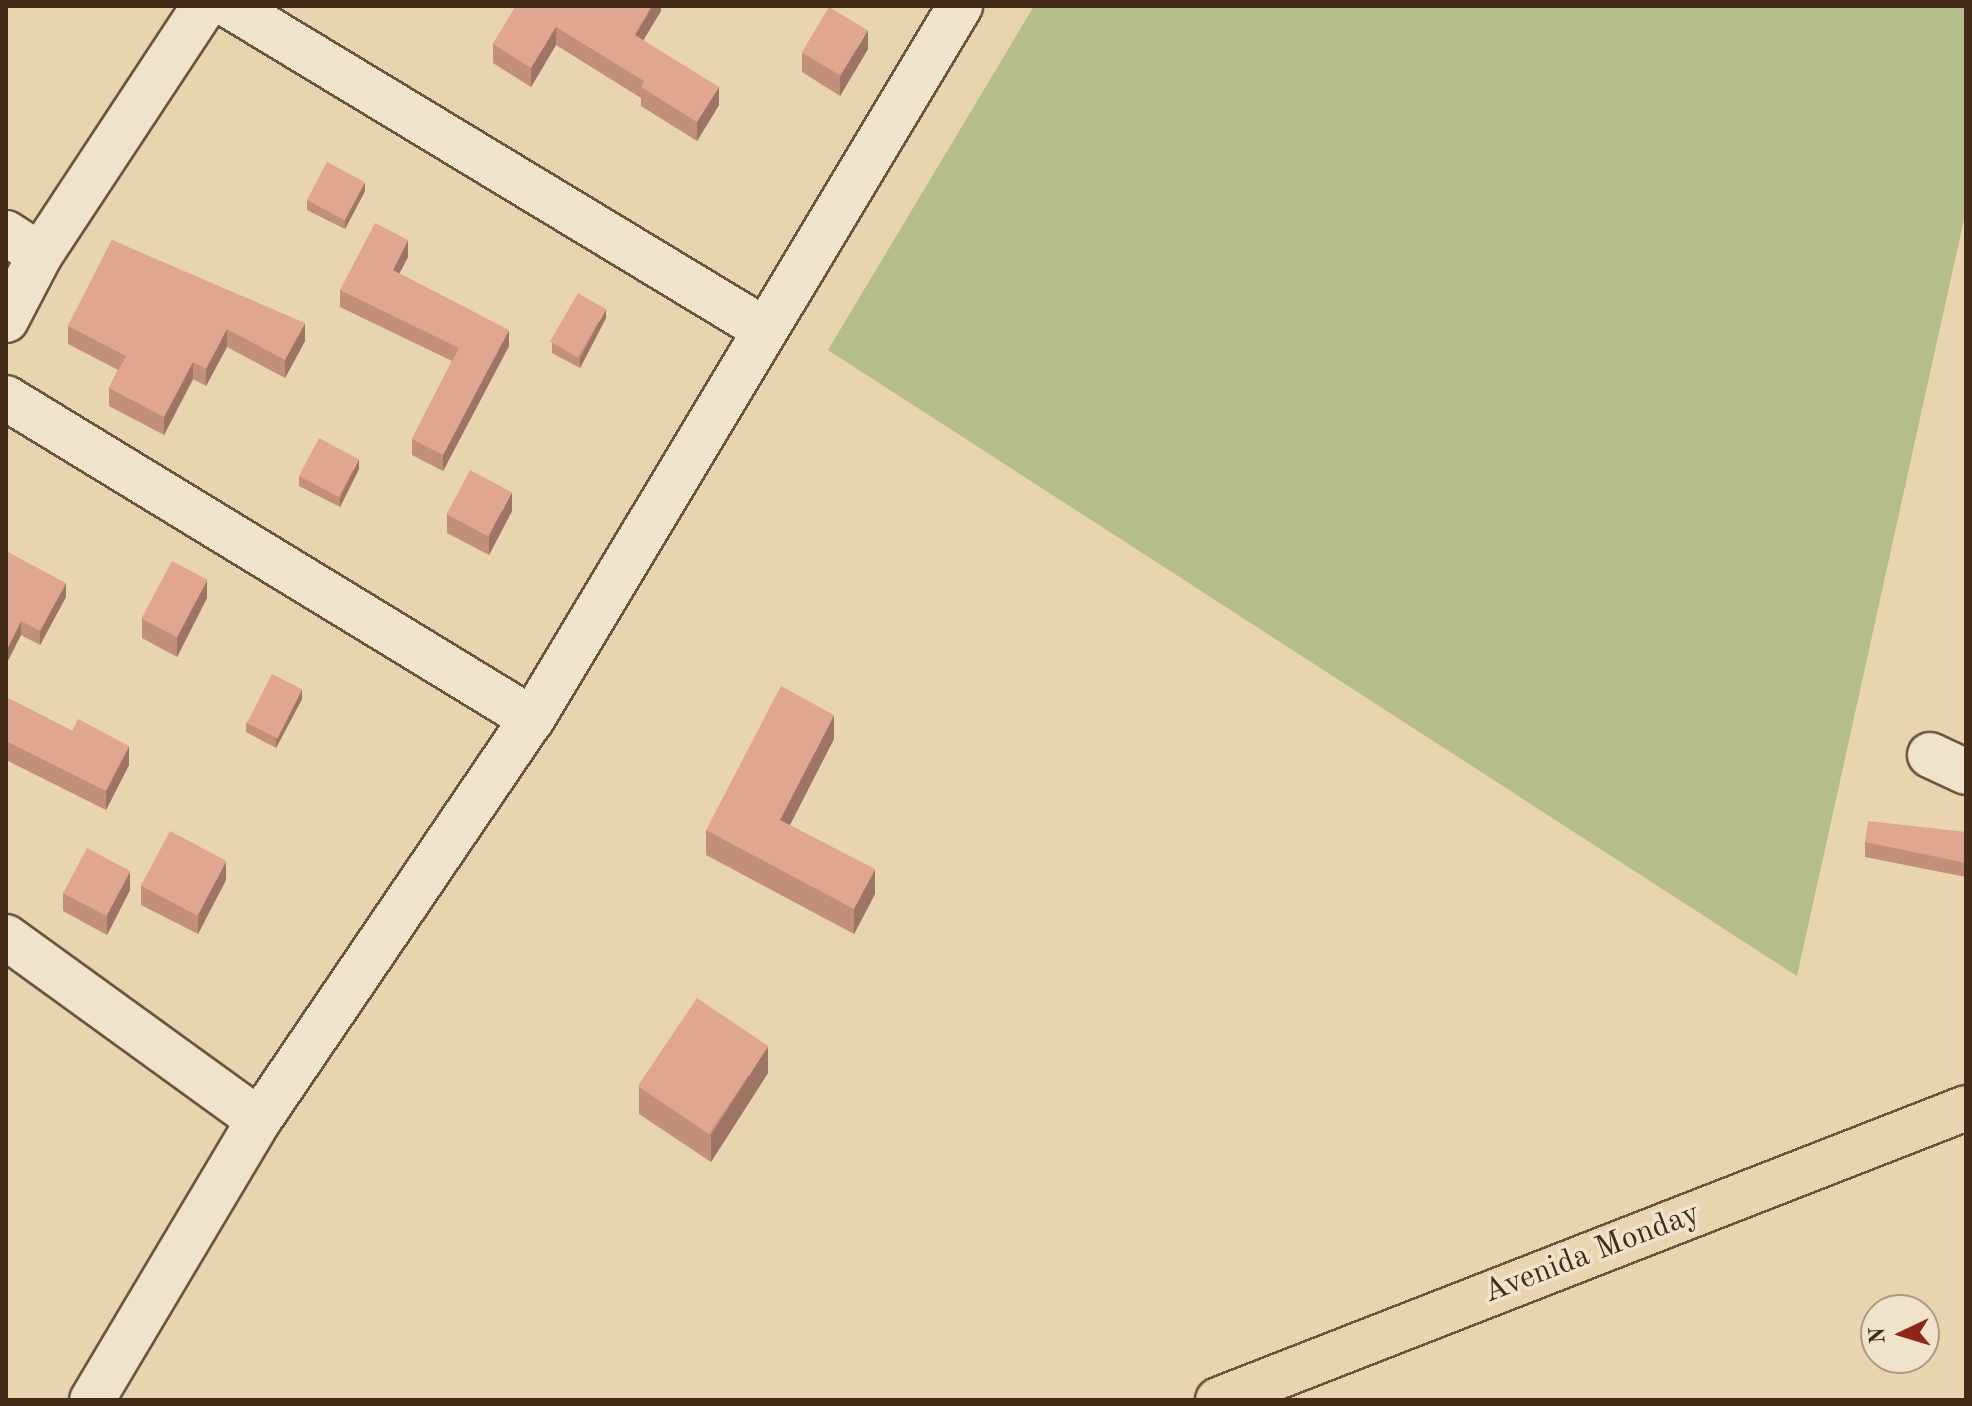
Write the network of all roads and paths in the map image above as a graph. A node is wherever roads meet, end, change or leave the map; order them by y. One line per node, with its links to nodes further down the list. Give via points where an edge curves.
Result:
1 (204, 6): 4 (street)
2 (230, 6): 6 (street)
3 (960, 6): 6 (street)
4 (23, 244): 5 (street)
5 (6, 320)
6 (762, 328): 8 (street)
7 (6, 398): 8 (street)
8 (532, 719): 11 (street)
9 (6, 937): 11 (street)
10 (1966, 1108): 13 (highway, Avenida Monday)
11 (259, 1120): 12 (street)
12 (92, 1400)
13 (1218, 1400)

